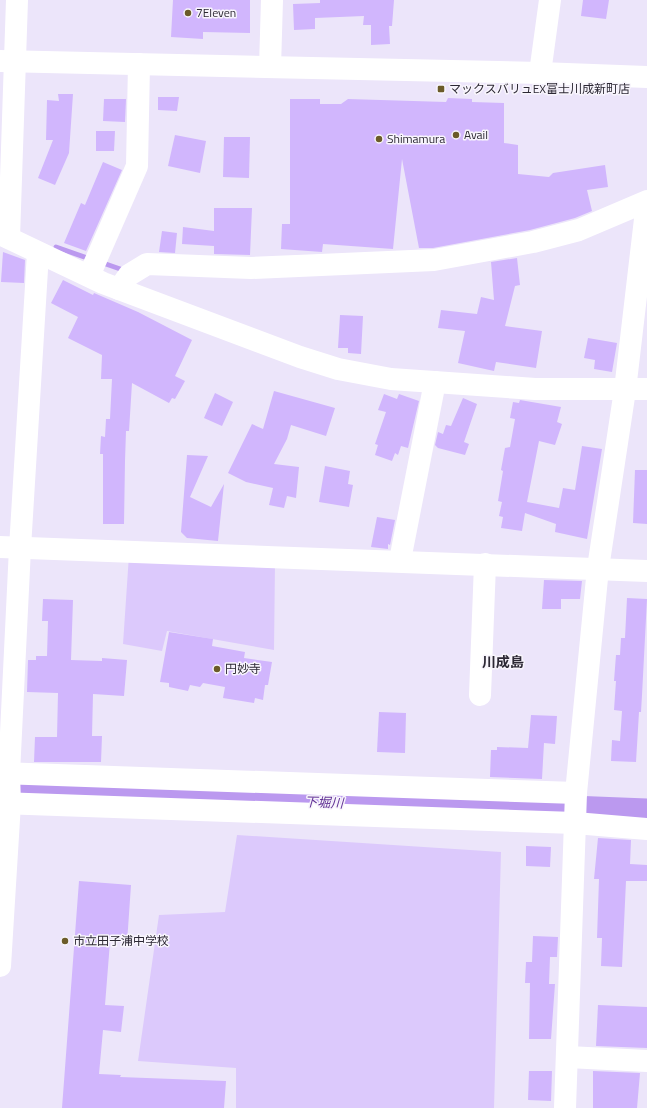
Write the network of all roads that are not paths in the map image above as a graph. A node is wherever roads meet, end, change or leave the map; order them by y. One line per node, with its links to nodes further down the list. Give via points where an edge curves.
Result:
1 (18, 0): 4 (street)
2 (272, 0): 6 (street)
3 (550, 0): 7 (street)
4 (8, 61): 5 (street); 10 (street)
5 (139, 64): 6 (street); 12 (street, via 137,166)
6 (270, 67): 7 (street)
7 (540, 73): 8 (street)
8 (647, 77)
9 (647, 201): 13 (street, via 579,230 533,242 434,260); 16 (street)
10 (4, 236): 11 (street)
11 (38, 253): 12 (street); 17 (street)
12 (92, 267): 13 (street)
13 (132, 276): 14 (street, via 300,357 338,369 391,379)
14 (435, 382): 16 (street, via 535,389); 18 (street)
15 (647, 389): 16 (street)
16 (625, 390): 20 (street)
17 (10, 547): 18 (street); 23 (street)
18 (400, 560): 19 (street)
19 (485, 564): 20 (street); 22 (street)
20 (598, 568): 21 (street); 24 (street)
21 (647, 571)
22 (480, 695)
23 (6, 774): 24 (street); 25 (street)
24 (576, 794): 26 (street)
25 (7, 803): 26 (street); 28 (street)
26 (575, 823): 27 (street); 29 (street)
27 (647, 829)
28 (0, 966)
29 (568, 1057): 30 (street); 31 (street)
30 (647, 1061)
31 (566, 1108)

